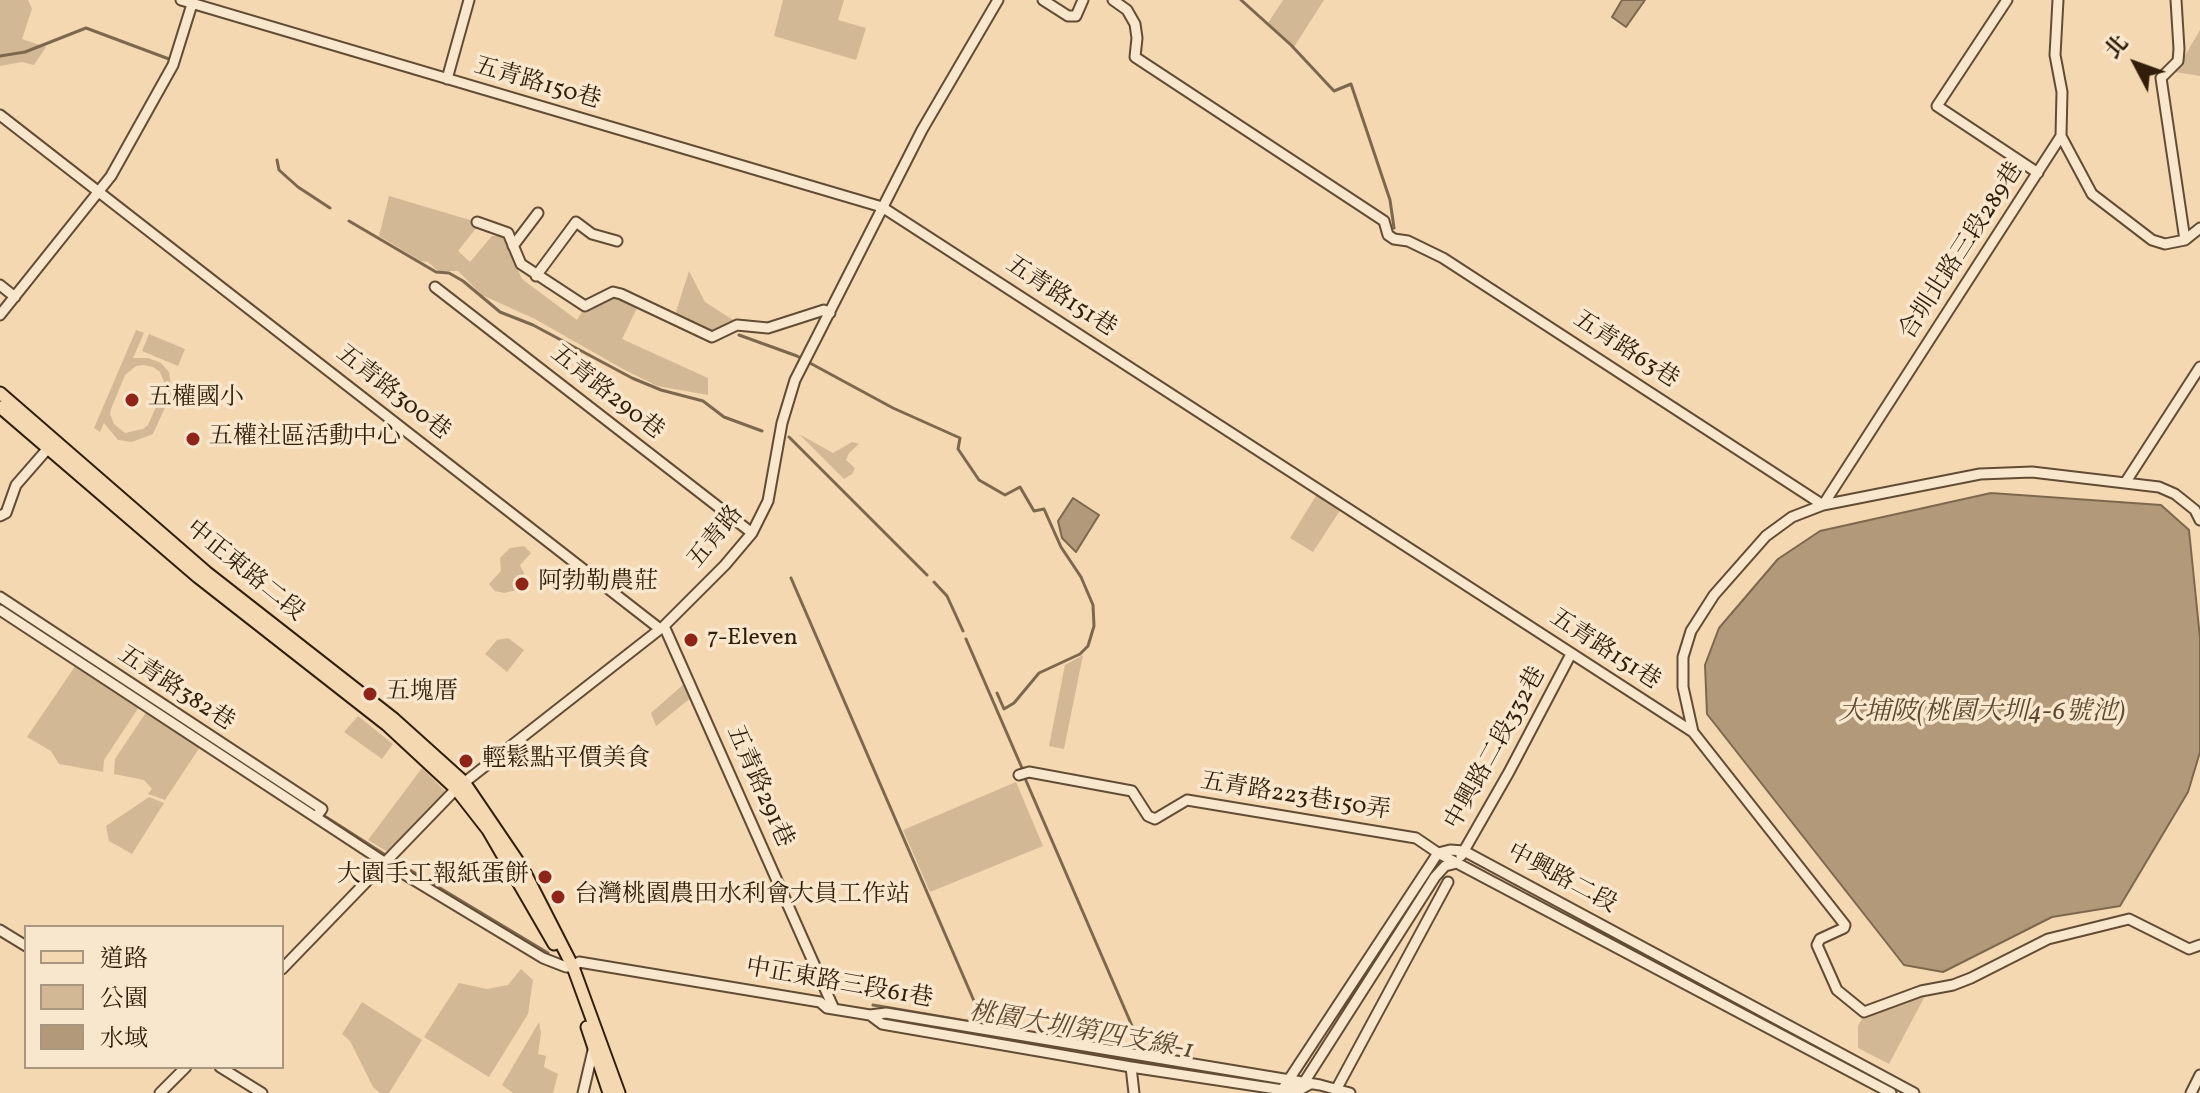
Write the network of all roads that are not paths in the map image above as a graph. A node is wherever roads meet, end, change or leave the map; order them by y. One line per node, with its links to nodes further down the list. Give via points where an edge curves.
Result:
1 (181, 0): 10 (street, 五青路150巷)
2 (469, 0): 11 (street)
3 (998, 0): 16 (street, 五青路)
4 (1043, 0): 5 (street, via 1068,16 1076,16)
5 (1083, 0)
6 (1113, 0): 34 (street, 五青路63巷, via 1135,24 1135,57 1384,221 1394,239 1443,258)
7 (2007, 0): 14 (street, via 1937,106)
8 (2058, 0): 13 (street, via 2055,55 2062,92)
9 (2176, 0): 20 (street, via 2178,61 2161,78)
10 (193, 2): 11 (street, 五青路150巷); 15 (street, via 173,65)
11 (447, 79): 16 (street, 五青路150巷)
12 (0, 115): 15 (street, 五青路300巷)
13 (2061, 136): 14 (street, 合圳北路三段289巷); 20 (street, via 2101,204 2152,240)
14 (2038, 173): 34 (street, 合圳北路三段289巷)
15 (100, 191): 26 (street); 40 (street, 五青路300巷)
16 (882, 207): 27 (street, 五青路); 41 (street, 五青路151巷)
17 (538, 213): 22 (street)
18 (477, 222): 22 (street, via 508,233)
19 (2200, 228): 20 (street)
20 (2185, 240)
21 (617, 241): 23 (street, via 592,234 576,222)
22 (513, 246): 23 (street, via 521,264)
23 (536, 276): 27 (street, via 585,306 613,292 712,337 737,325 768,328 824,310)
24 (0, 285): 26 (street)
25 (435, 287): 37 (street, 五青路290巷)
26 (15, 297): 28 (street)
27 (830, 313): 37 (street, 五青路, via 795,380 768,501)
28 (0, 315)
29 (2200, 367): 33 (street)
30 (0, 393): 32 (main road, 中正東路二段)
31 (0, 407): 32 (main road, 中正東路二段)
32 (52, 444): 35 (street, via 16,485); 44 (main road, 中正東路二段, via 198,577)
33 (2125, 483): 34 (street, via 2032,472 1980,474); 36 (street, via 2175,494)
34 (1823, 505): 42 (street, via 1792,517 1766,536 1714,595 1691,631 1683,657 1683,687)
35 (0, 516)
36 (2200, 520)
37 (752, 533): 40 (street, 五青路)
38 (0, 597): 45 (street, 五青路382巷, via 322,809)
39 (0, 610): 45 (street, 五青路382巷)
40 (662, 627): 44 (street, 五青路); 58 (street, 五青路291巷)
41 (1571, 654): 42 (street, 五青路151巷); 46 (street, 中興路二段332巷)
42 (1693, 732): 53 (street, 五青路151巷, via 1845,925 1817,945 1837,990 1864,1012 1971,978 2048,939 2129,919 2189,949)
43 (1019, 775): 47 (street, 五青路223巷150弄, via 1029,772 1132,791 1155,819 1187,800 1416,838)
44 (460, 785): 48 (street, 五青路); 55 (main road, 中正東路二段)
45 (316, 817): 48 (street, 五青路382巷)
46 (1464, 851): 47 (street); 49 (street, 中興路二段332巷); 56 (street, 中興路二段)
47 (1438, 853): 49 (street, 中興路二段); 66 (street)
48 (384, 862): 54 (street, 五青路); 55 (street, 五青路382巷, via 543,958)
49 (1457, 863): 57 (street, 中興路二段); 65 (street, via 1435,877)
50 (1448, 882): 67 (street)
51 (0, 930): 52 (street)
52 (24, 945)
53 (2200, 945)
54 (284, 967)
55 (570, 967): 58 (street, 中正東路三段61巷, via 579,962 820,1002); 60 (main road); 72 (main road)
56 (1695, 974): 57 (street); 76 (street, 中興路二段)
57 (1689, 986): 75 (street, 中興路二段)
58 (834, 1009): 59 (street, 中正東路三段61巷)
59 (870, 1015): 61 (street, via 882,1024); 66 (street, 中正東路三段61巷, via 886,1013)
60 (594, 1045): 70 (street); 71 (main road)
61 (1131, 1067): 66 (street); 73 (street)
62 (184, 1069): 68 (street)
63 (223, 1069): 69 (street)
64 (2200, 1075): 77 (street)
65 (1303, 1087): 66 (street); 67 (street)
66 (1284, 1088)
67 (1337, 1088): 74 (street)
68 (160, 1093)
69 (262, 1093)
70 (583, 1093)
71 (609, 1093)
72 (619, 1093)
73 (1134, 1093)
74 (1350, 1093)
75 (1891, 1093)
76 (1914, 1093)
77 (2191, 1093)

